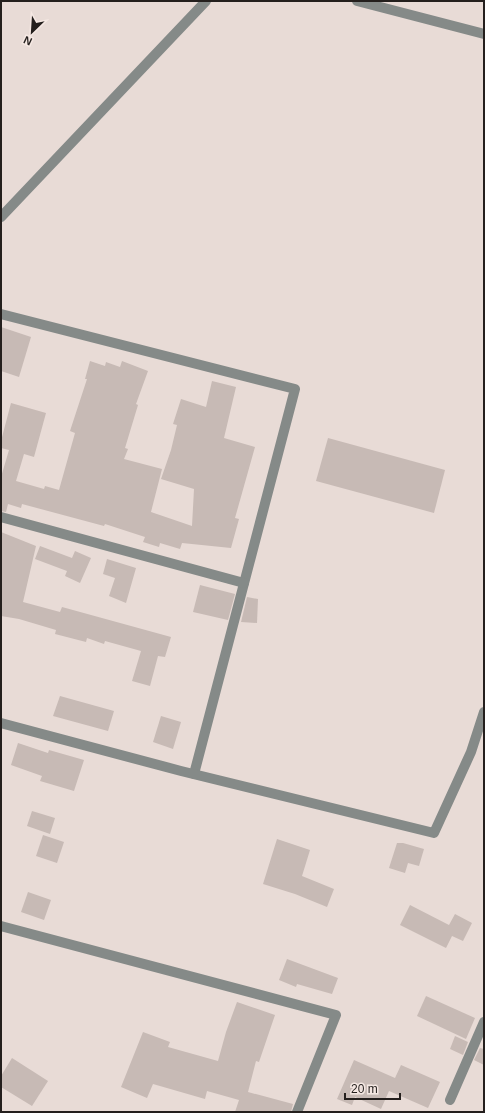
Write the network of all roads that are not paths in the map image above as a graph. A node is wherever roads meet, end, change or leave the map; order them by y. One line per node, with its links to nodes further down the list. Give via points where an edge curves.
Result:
1 (206, 1): 4 (street)
2 (357, 1): 3 (street)
3 (484, 34)
4 (1, 217)
5 (1, 314): 7 (street, via 295,389)
6 (1, 517): 7 (street)
7 (244, 583): 10 (street)
8 (484, 712): 10 (street, via 470,752 434,833)
9 (1, 723): 10 (street)
10 (194, 774)
11 (1, 926): 14 (street, via 336,1015)
12 (484, 1022): 13 (street)
13 (450, 1100)
14 (297, 1112)

